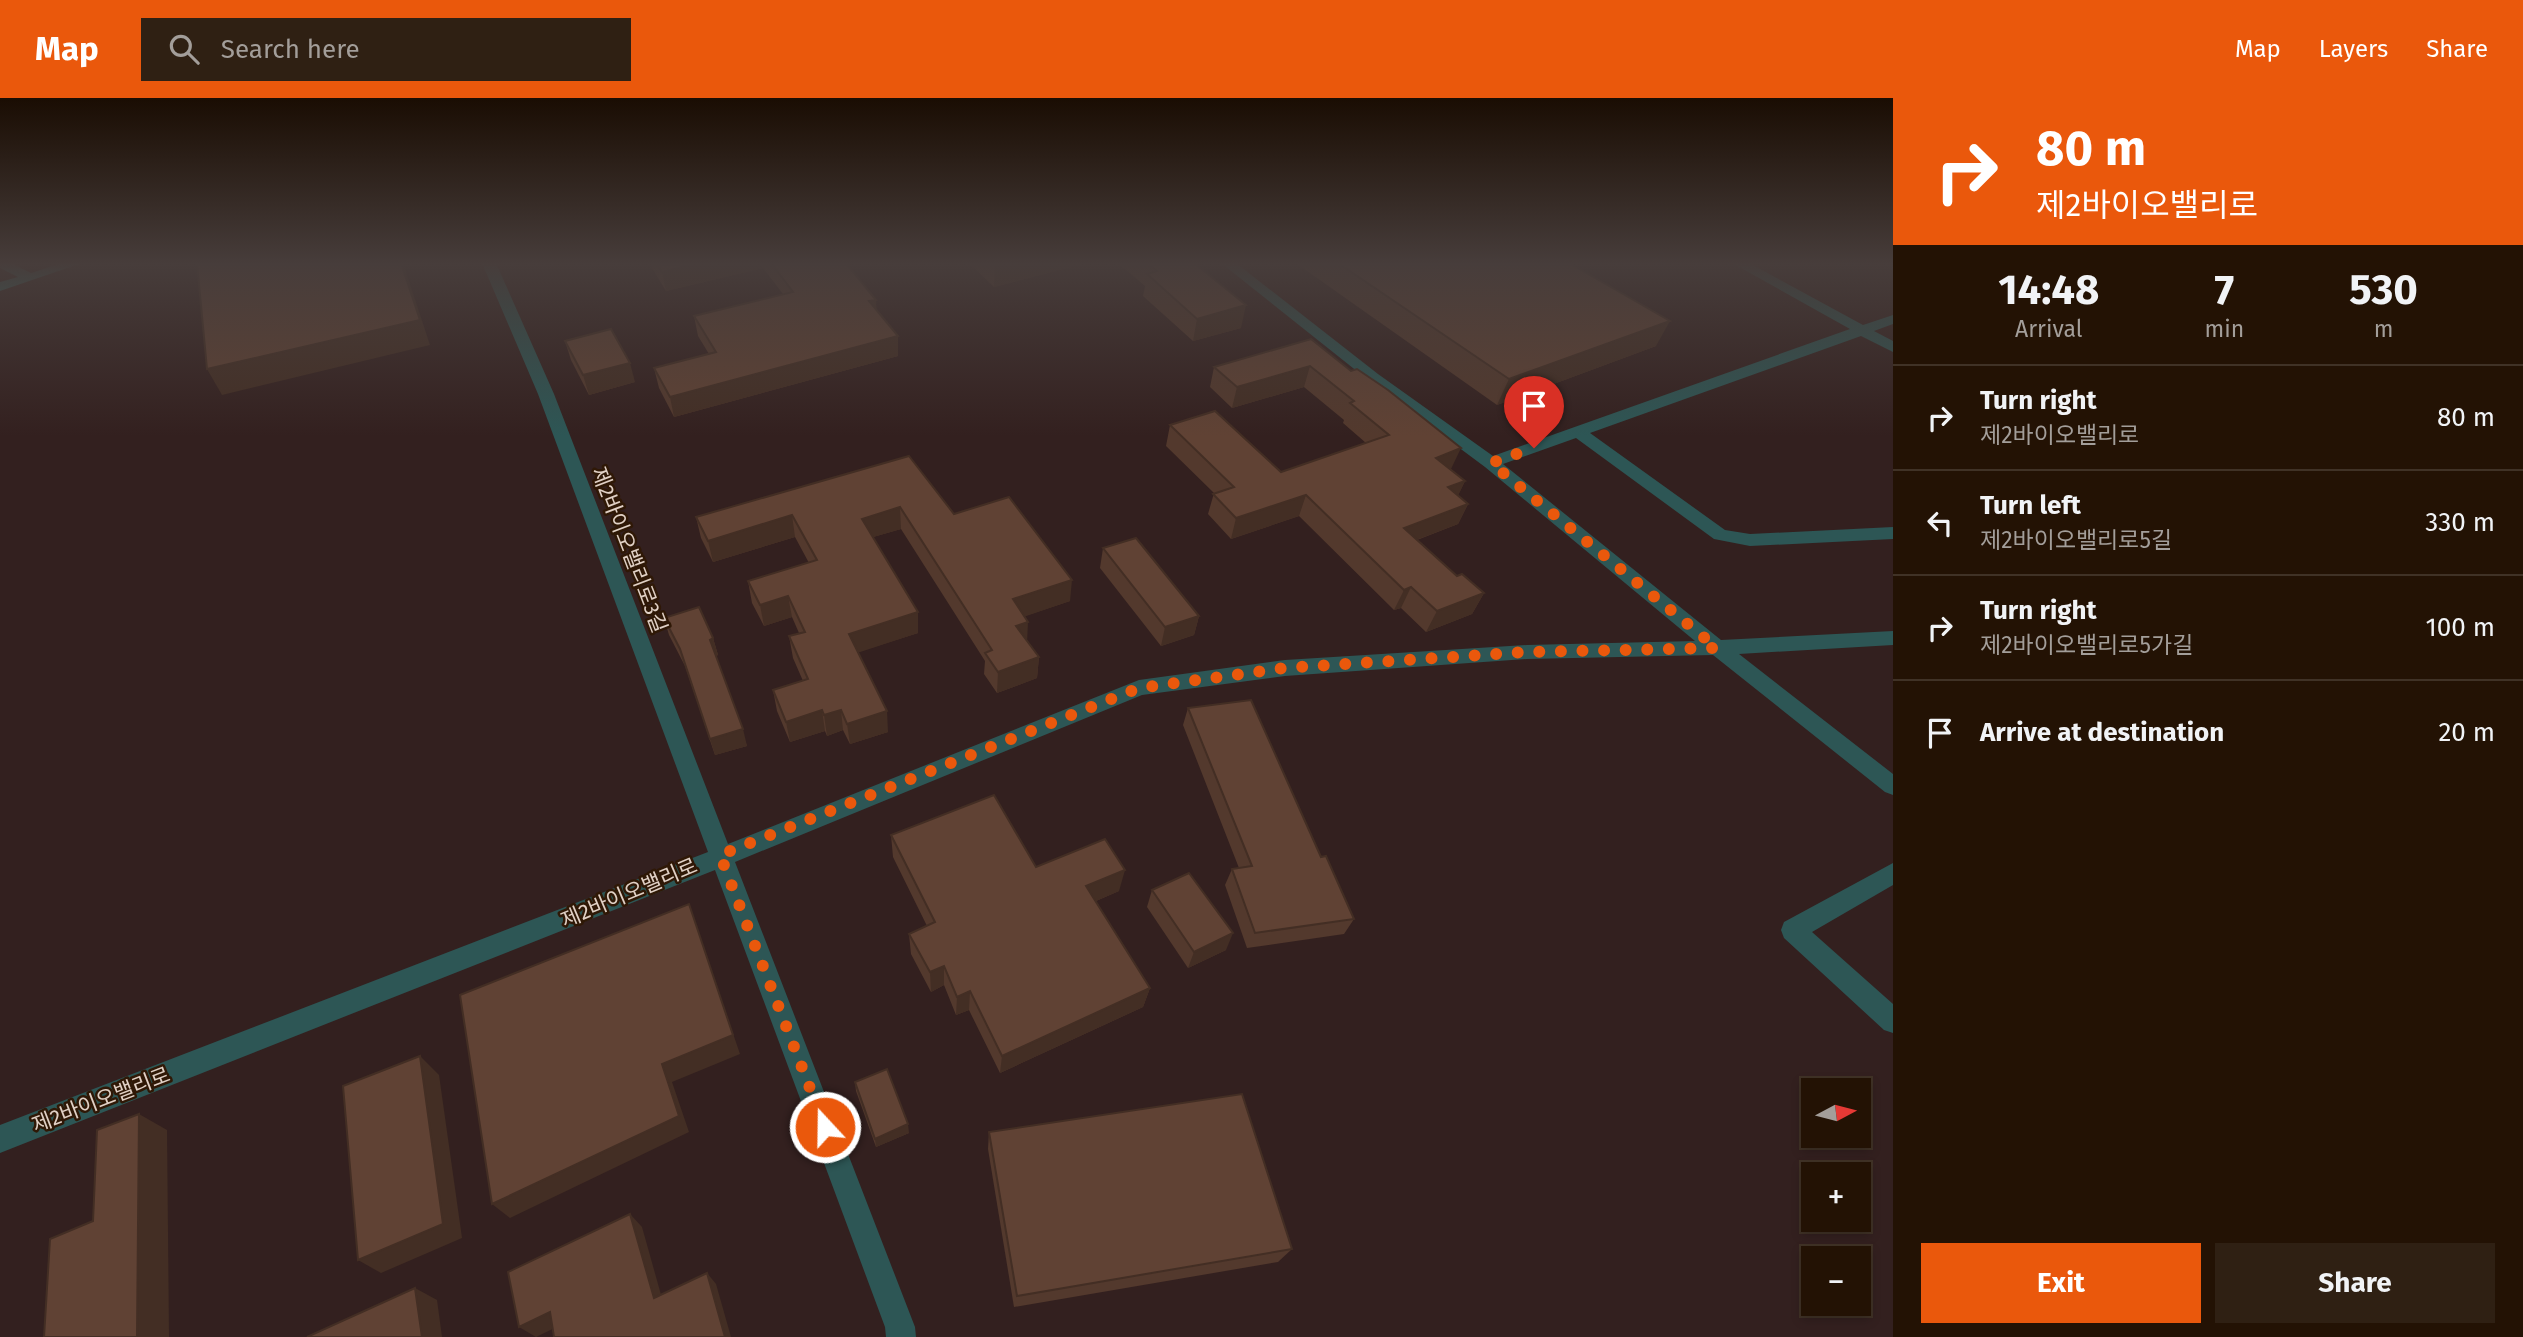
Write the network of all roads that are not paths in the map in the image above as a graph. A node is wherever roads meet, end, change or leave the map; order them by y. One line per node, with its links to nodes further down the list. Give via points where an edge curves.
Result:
1 (514, 321): 13 (street, 제2바이오밸리로3길)
2 (1302, 321): 8 (street)
3 (1844, 321): 5 (street)
4 (1888, 321): 5 (street)
5 (1861, 330): 6 (street); 7 (street)
6 (1893, 347)
7 (1577, 432): 8 (street); 9 (street, via 1720,535 1750,540)
8 (1491, 463): 11 (street)
9 (1893, 533)
10 (1893, 638): 11 (street, 제2바이오밸리로)
11 (1717, 648): 12 (street); 13 (street, 제2바이오밸리로, via 1527,652 1285,668 1139,688)
12 (1893, 786)
13 (720, 855): 16 (street, 제2바이오밸리로); 17 (street, 제2바이오밸리로3길, via 845,1176)
14 (1893, 873): 15 (street, via 1793,930)
15 (1893, 1021)
16 (0, 1139)
17 (901, 1337)

